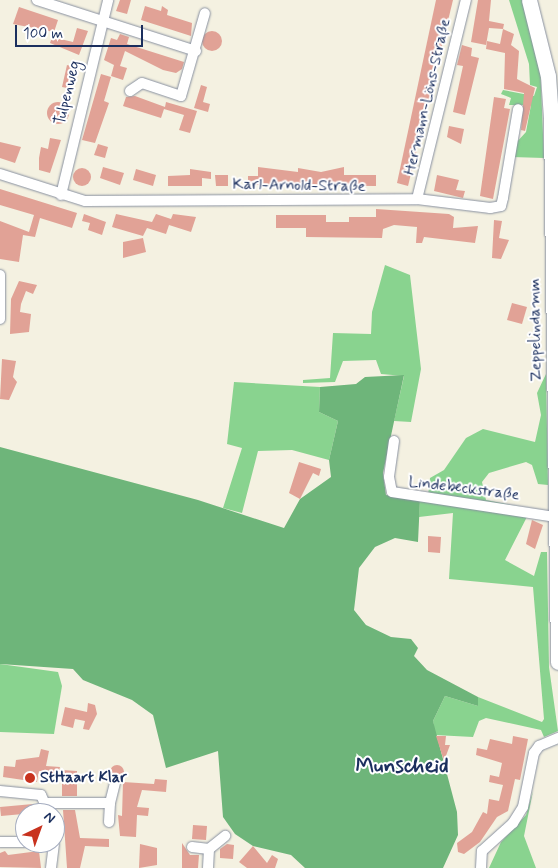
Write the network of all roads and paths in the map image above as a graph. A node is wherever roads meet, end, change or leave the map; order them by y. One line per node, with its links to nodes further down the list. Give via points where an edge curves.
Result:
1 (37, 0): 6 (street)
2 (108, 0): 6 (street, Tulpenweg)
3 (466, 0): 12 (street, Hermann-Löns-Straße)
4 (529, 0): 13 (main road, Zeppelindamm, via 548,76)
5 (205, 13): 7 (street)
6 (102, 21): 7 (street); 11 (street, Tulpenweg)
7 (196, 51): 8 (street, via 181,96 142,83)
8 (130, 91)
9 (518, 109): 12 (street, Karl-Arnold-Straße, via 501,206)
10 (0, 174): 11 (street, Karl-Arnold-Straße)
11 (61, 195): 12 (street, Karl-Arnold-Straße, via 108,202)
12 (417, 199)
13 (556, 256): 17 (main road, Zeppelindamm)
14 (0, 275): 15 (street)
15 (0, 318)
16 (394, 441): 17 (street, Lindebeckstraße, via 388,476 392,492)
17 (556, 517): 18 (main road, Zeppelindamm)
18 (558, 662)
19 (558, 738): 34 (street, via 539,746 534,753 523,807 513,824 482,852)
20 (116, 783): 23 (street)
21 (0, 791): 22 (street, via 38,794)
22 (44, 803)
23 (110, 803): 24 (street); 25 (street)
24 (65, 807)
25 (110, 822)
26 (225, 836): 30 (street)
27 (0, 842): 28 (street)
28 (15, 842)
29 (192, 847): 30 (street)
30 (209, 849): 33 (street)
31 (53, 853): 32 (street)
32 (51, 868)
33 (208, 868)
34 (481, 868)

